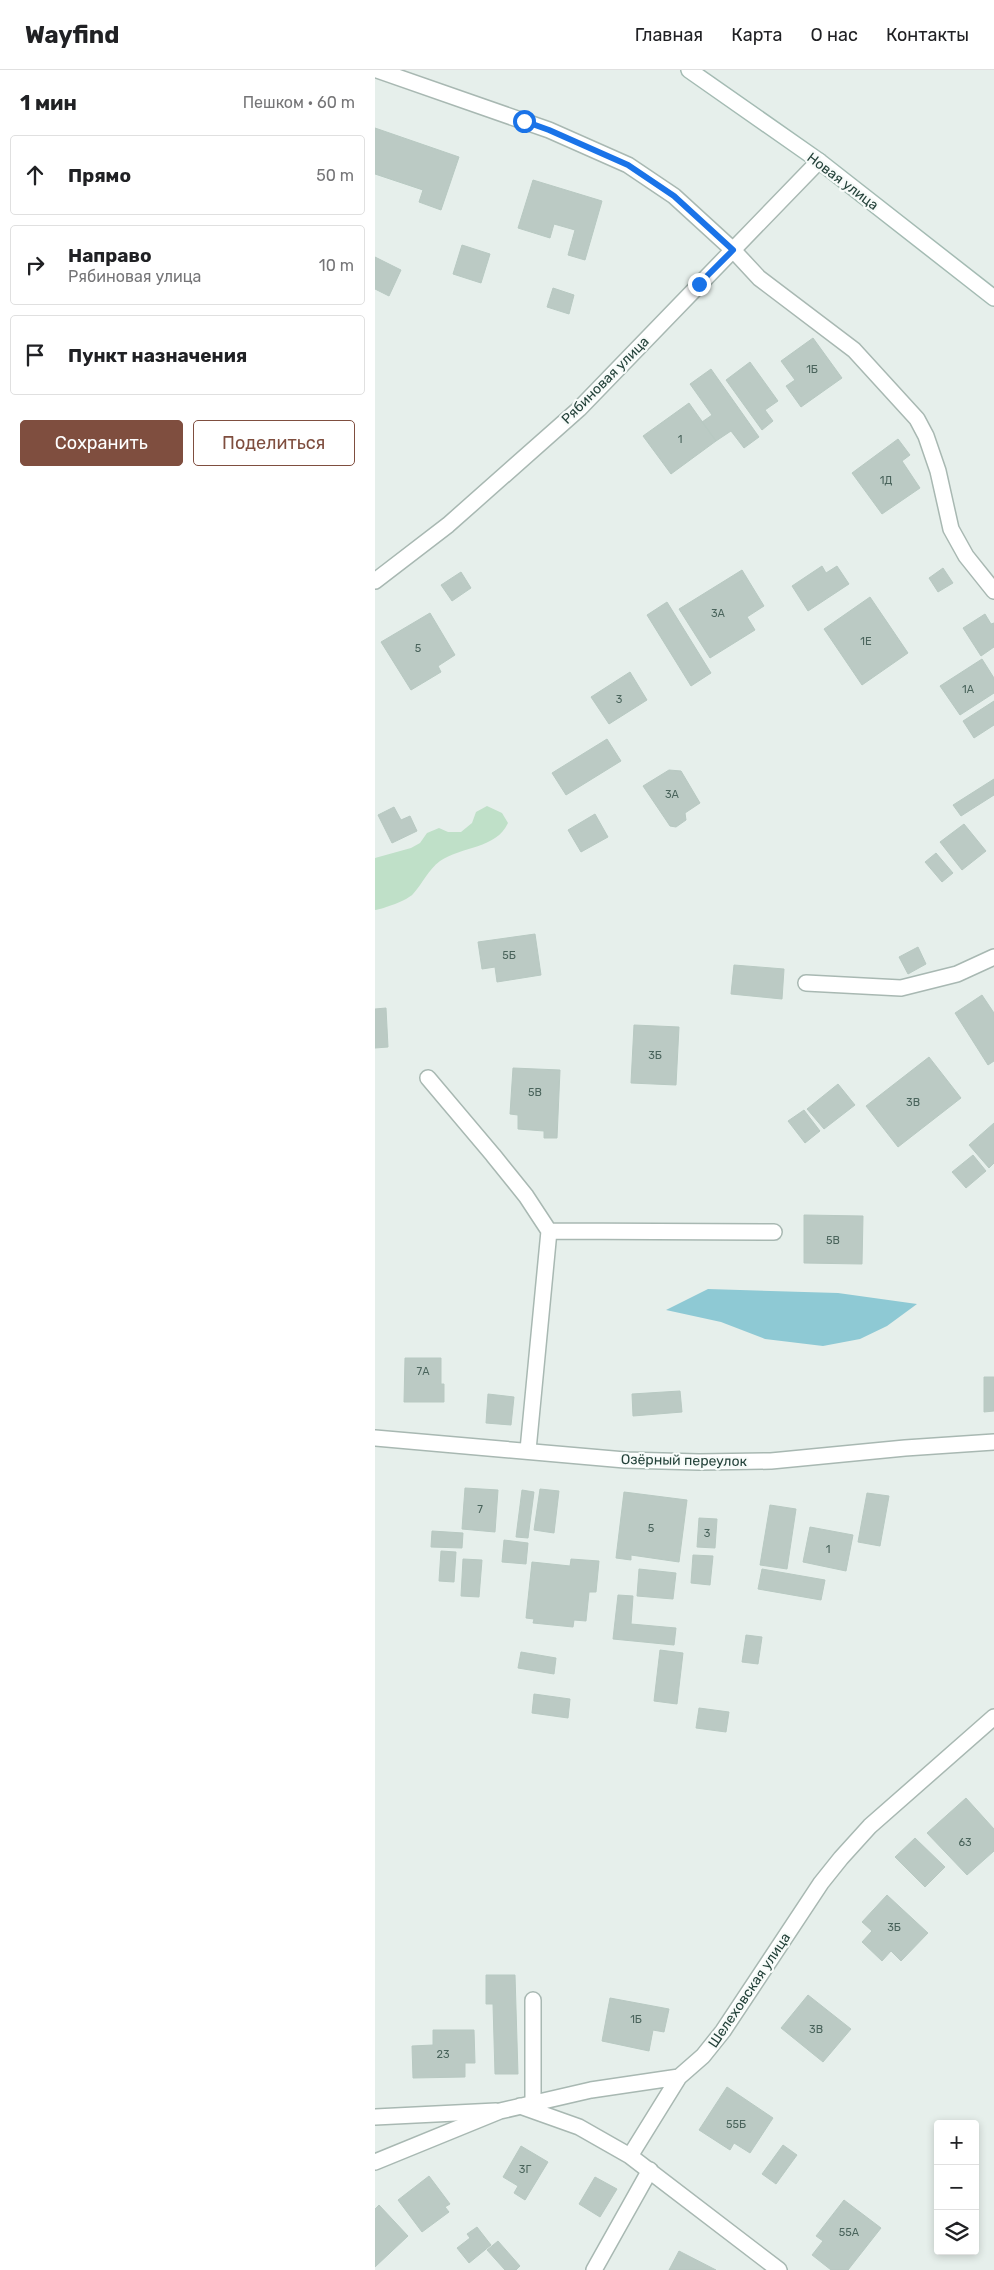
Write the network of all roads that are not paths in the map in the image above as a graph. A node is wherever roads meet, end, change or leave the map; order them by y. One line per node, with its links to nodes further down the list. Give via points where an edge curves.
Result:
1 (377, 70): 4 (street, via 549,130 628,165 674,196)
2 (689, 70): 3 (street, Новая улица)
3 (819, 162): 4 (street, Рябиновая улица); 5 (street, Новая улица)
4 (733, 250): 6 (street, Рябиновая улица, via 579,409 448,525); 7 (street, via 759,278 854,350 917,419 935,461 951,529 966,556)
5 (994, 298)
6 (375, 581)
7 (994, 591)
8 (994, 956): 9 (street, via 957,974 901,988)
9 (806, 983)
10 (428, 1078): 11 (street, via 499,1161)
11 (549, 1231): 12 (street); 15 (street)
12 (774, 1232)
13 (375, 1438): 15 (street, Озёрный переулок)
14 (994, 1442): 15 (street, Озёрный переулок, via 753,1461 625,1460)
15 (529, 1450)
16 (994, 1717): 18 (street, Шелеховская улица, via 870,1826 841,1858 723,2031 703,2056)
17 (533, 2000): 19 (street)
18 (679, 2077): 19 (street, via 591,2090); 22 (street, Шелеховская улица)
19 (527, 2104): 20 (street); 22 (street, via 579,2127)
20 (500, 2111): 21 (street); 23 (street)
21 (375, 2117)
22 (630, 2156): 24 (street)
23 (375, 2162)
24 (650, 2170): 25 (street); 26 (street)
25 (594, 2270)
26 (779, 2270)

